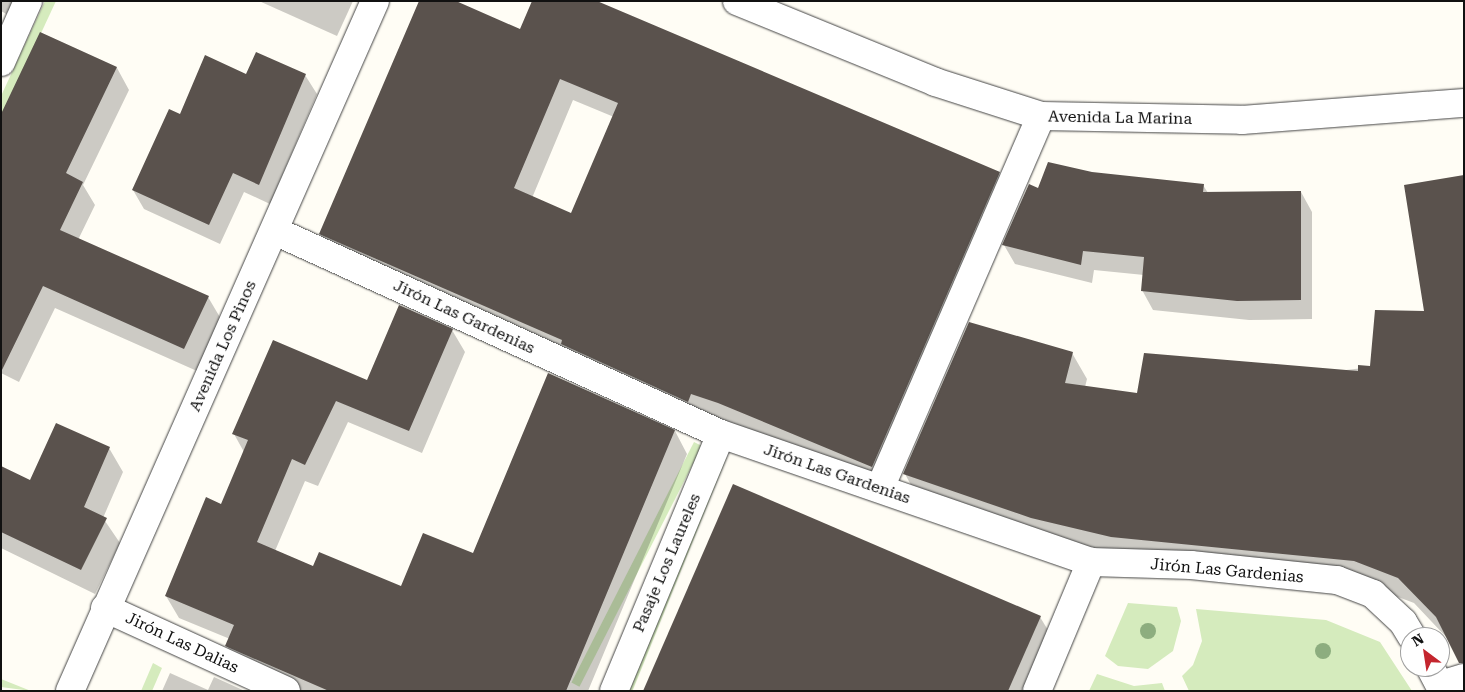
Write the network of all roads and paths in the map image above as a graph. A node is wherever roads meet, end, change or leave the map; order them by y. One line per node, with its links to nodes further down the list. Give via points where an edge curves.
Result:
1 (28, 1): 4 (street)
2 (375, 1): 7 (street, Avenida Los Pinos)
3 (737, 1): 6 (street, Avenida La Marina, via 935,82)
4 (5, 45)
5 (1464, 103): 6 (street, Avenida La Marina, via 1242,120)
6 (1042, 116): 9 (street)
7 (275, 231): 8 (street, Jirón Las Gardenias); 11 (street, Avenida Los Pinos)
8 (721, 434): 9 (street, Jirón Las Gardenias); 15 (street, Pasaje Los Laureles)
9 (880, 488): 10 (street, Jirón Las Gardenias)
10 (1091, 562): 12 (street, Jirón Las Gardenias, via 1191,565 1337,580 1373,594); 16 (street)
11 (105, 608): 13 (street, Avenida Los Pinos); 14 (street, Jirón Las Dalias)
12 (1406, 627)
13 (70, 691)
14 (286, 691)
15 (614, 691)
16 (1037, 691)

